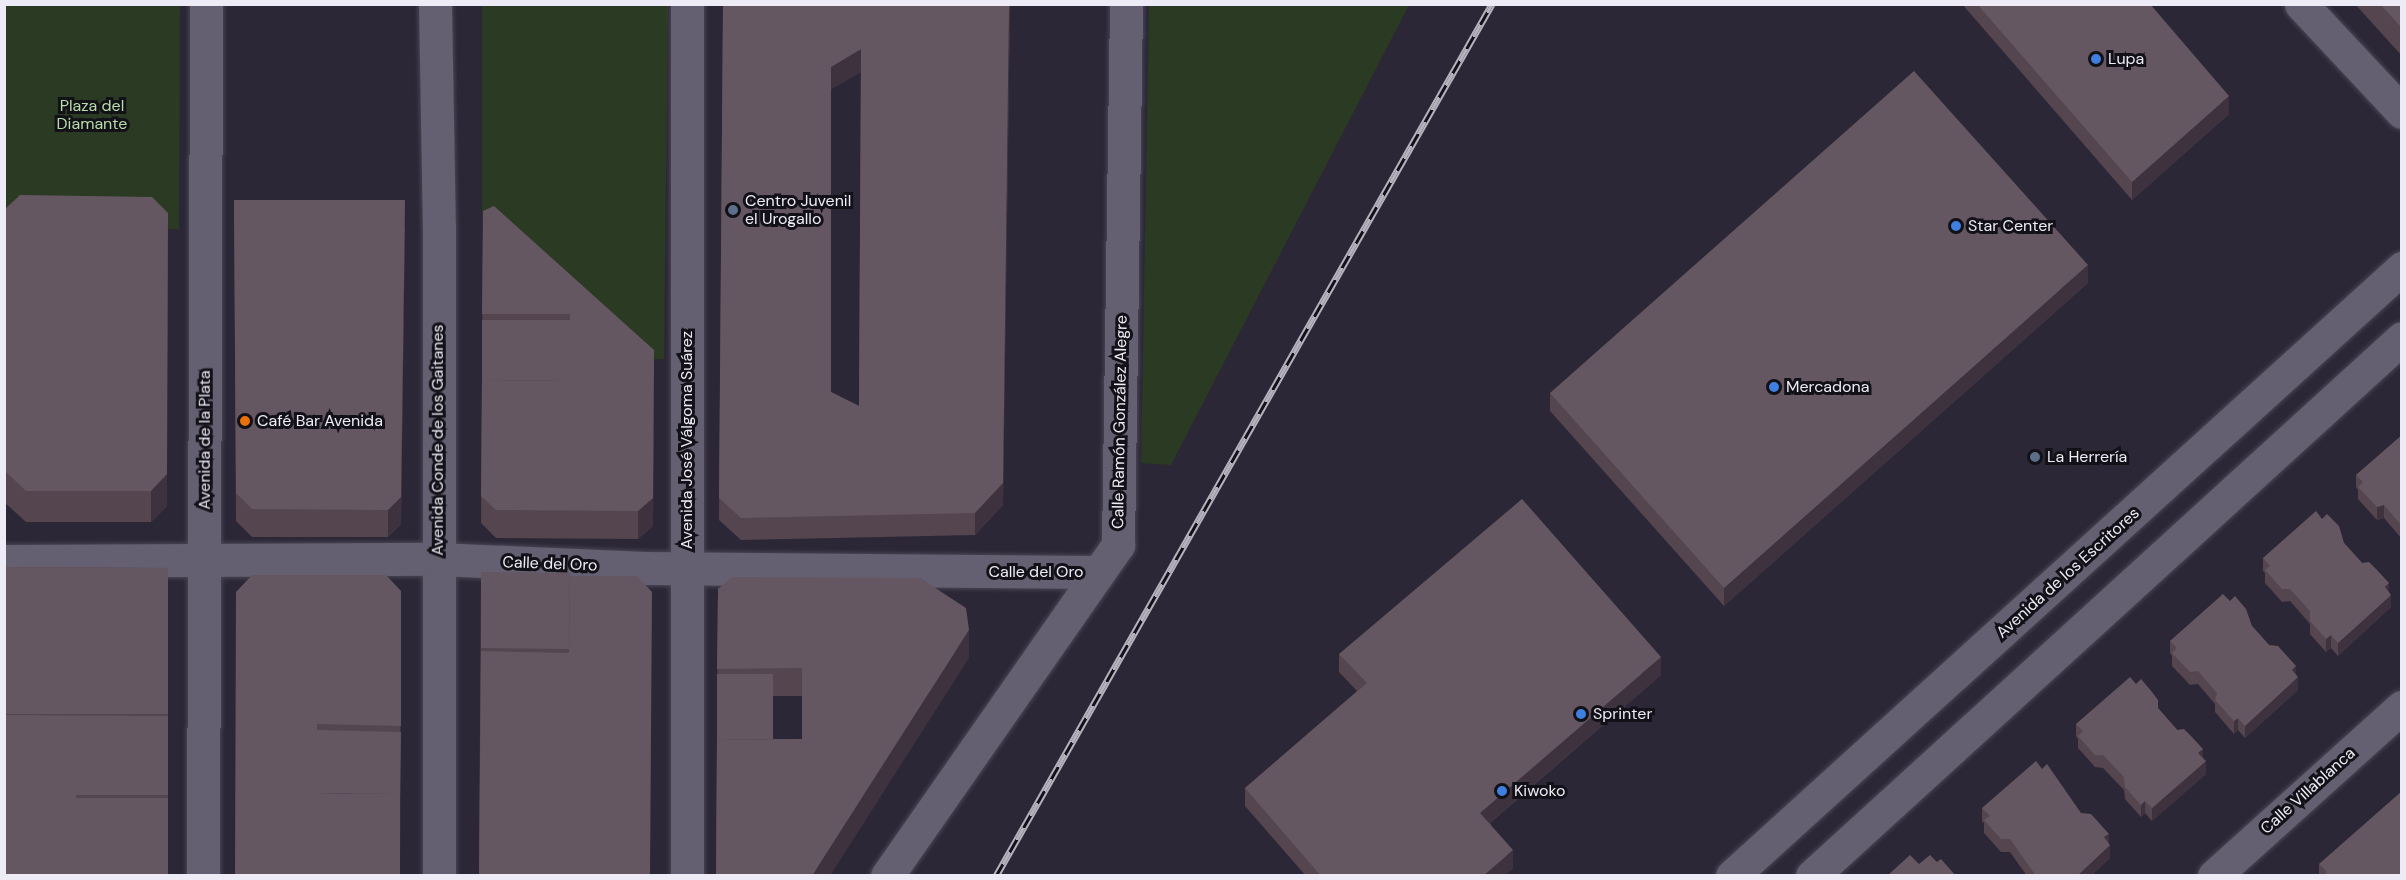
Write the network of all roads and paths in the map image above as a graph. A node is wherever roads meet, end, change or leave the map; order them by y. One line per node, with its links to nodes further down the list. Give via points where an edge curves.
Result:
1 (206, 4): 11 (street, Avenida de la Plata)
2 (435, 4): 9 (street, Avenida Conde de los Gaitanes)
3 (687, 4): 12 (street, Avenida José Válgoma Suárez)
4 (1126, 4): 13 (street, Calle Ramón González Alegre, via 1118,545)
5 (2301, 4): 6 (street)
6 (2402, 112)
7 (2402, 268): 19 (street, Avenida de los Escritores)
8 (2402, 338): 20 (street)
9 (438, 559): 11 (street, Calle del Oro); 12 (street, Calle del Oro); 16 (street, Avenida Conde de los Gaitanes)
10 (4, 561): 11 (street, Calle del Oro)
11 (204, 563): 15 (street, Avenida de la Plata)
12 (687, 568): 13 (street, Calle del Oro); 17 (street, Avenida José Válgoma Suárez)
13 (1096, 572): 18 (street, Calle Ramón González Alegre, via 998,720)
14 (2402, 707): 21 (street, Calle Villablanca)
15 (202, 876)
16 (439, 876)
17 (687, 876)
18 (887, 876)
19 (1732, 876)
20 (1812, 876)
21 (2214, 876)

